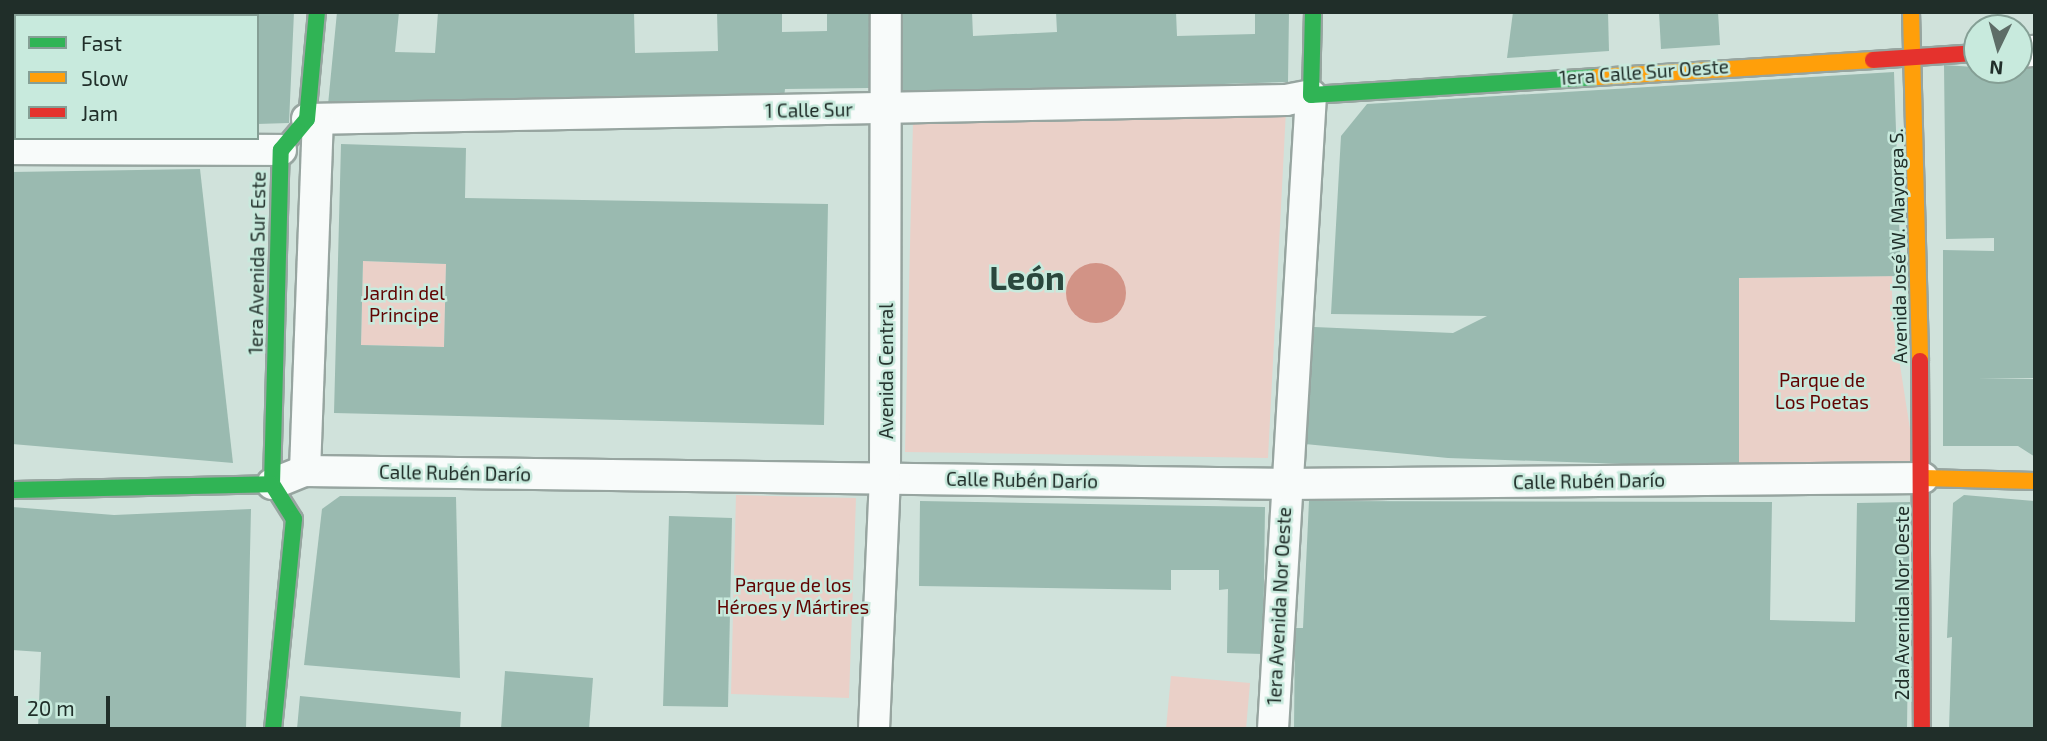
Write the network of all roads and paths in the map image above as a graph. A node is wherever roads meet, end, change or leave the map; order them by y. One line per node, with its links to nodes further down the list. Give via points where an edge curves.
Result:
1 (317, 12): 9 (street)
2 (886, 12): 8 (street, Avenida Central)
3 (1313, 12): 7 (street)
4 (1911, 12): 6 (street, Avenida José W. Mayorga S.)
5 (1963, 52): 6 (street, 1era Calle Sur Oeste)
6 (1914, 54): 7 (street, 1era Calle Sur Oeste); 14 (street, Avenida José W. Mayorga S.)
7 (1311, 95): 8 (street, 1 Calle Sur, via 1286,100); 17 (street, 1era Avenida Nor Oeste)
8 (886, 108): 9 (street, 1 Calle Sur); 13 (street, Avenida Central)
9 (312, 120): 11 (street, 1era Avenida Sur Este); 12 (street)
10 (12, 149): 11 (street)
11 (281, 150): 16 (street, 1era Avenida Sur Este)
12 (305, 471): 13 (street, Calle Rubén Darío); 16 (street, Calle Rubén Darío)
13 (885, 478): 17 (street, Calle Rubén Darío); 20 (street, Avenida Central)
14 (1923, 478): 15 (street, Calle Rubén Darío); 17 (street, Calle Rubén Darío); 22 (street, 2da Avenida Nor Oeste)
15 (2035, 481)
16 (272, 484): 18 (street, Calle Rubén Darío); 19 (street, via 294,519)
17 (1285, 484): 21 (street, 1era Avenida Nor Oeste)
18 (12, 490)
19 (273, 729)
20 (874, 729)
21 (1273, 729)
22 (1922, 729)

